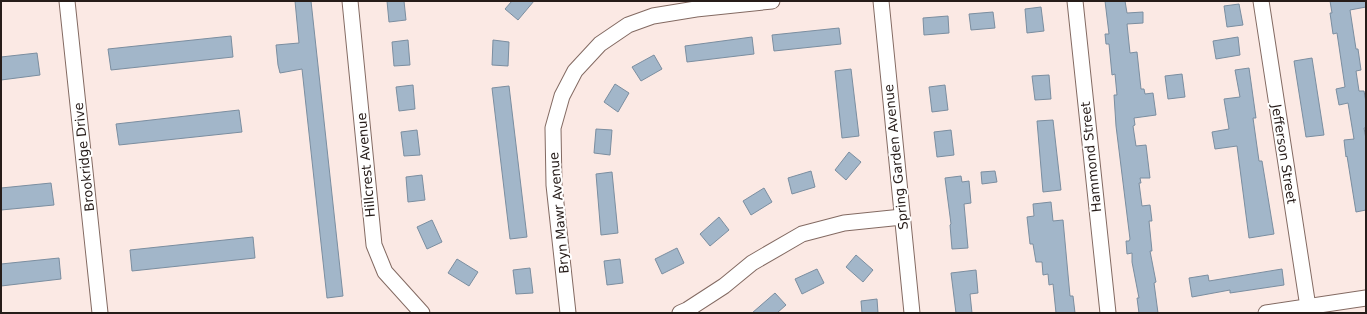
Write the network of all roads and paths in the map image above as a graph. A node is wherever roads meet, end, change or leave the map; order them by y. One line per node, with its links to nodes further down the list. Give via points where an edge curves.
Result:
1 (67, 1): 10 (street, Brookridge Drive)
2 (350, 1): 11 (street, Hillcrest Avenue, via 374,245 385,272)
3 (772, 1): 12 (street, Bryn Mawr Avenue, via 653,16 628,25 600,44 576,71 562,96 553,128 554,185)
4 (881, 1): 7 (street, Spring Garden Avenue)
5 (1075, 1): 15 (street, Hammond Street)
6 (1261, 1): 9 (street, Jefferson Street)
7 (902, 218): 13 (street, via 844,223 802,234 752,263 724,286); 14 (street, Spring Garden Avenue)
8 (1366, 298): 9 (street)
9 (1308, 307): 16 (street)
10 (100, 313)
11 (422, 313)
12 (568, 313)
13 (680, 313)
14 (912, 313)
15 (1108, 313)
16 (1267, 313)

